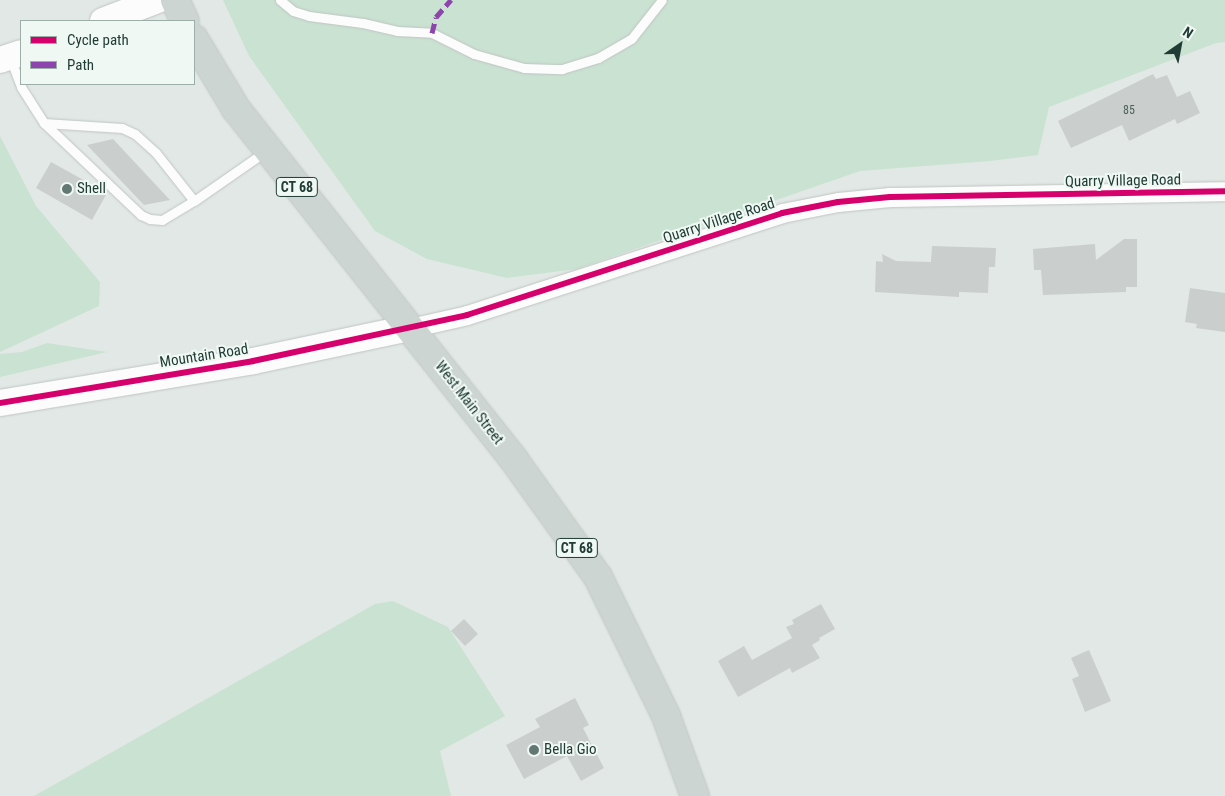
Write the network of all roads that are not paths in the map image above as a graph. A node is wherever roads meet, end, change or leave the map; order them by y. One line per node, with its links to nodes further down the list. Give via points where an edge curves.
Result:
1 (158, 0): 5 (main road)
2 (175, 0): 6 (main road)
3 (280, 0): 4 (lane, via 293,12 397,31 432,33 474,54 524,68 562,69 598,58 632,38)
4 (662, 0)
5 (106, 20)
6 (185, 20)
7 (195, 42): 12 (main road, West Main Street / CT 68, via 236,109)
8 (10, 57): 9 (lane)
9 (20, 83)
10 (21, 85): 11 (lane)
11 (44, 123): 14 (lane, via 122,128 135,134 156,153); 14 (lane, via 141,215 162,220)
12 (268, 150): 14 (lane); 15 (main road, West Main Street / CT 68)
13 (1225, 191): 15 (street, Quarry Village Road, via 890,198 838,202 782,213 467,315)
14 (194, 201)
15 (410, 328): 16 (main road, Mountain Road, via 253,361); 17 (main road, West Main Street / CT 68, via 514,460 598,577 666,716)
16 (0, 403)
17 (695, 796)

